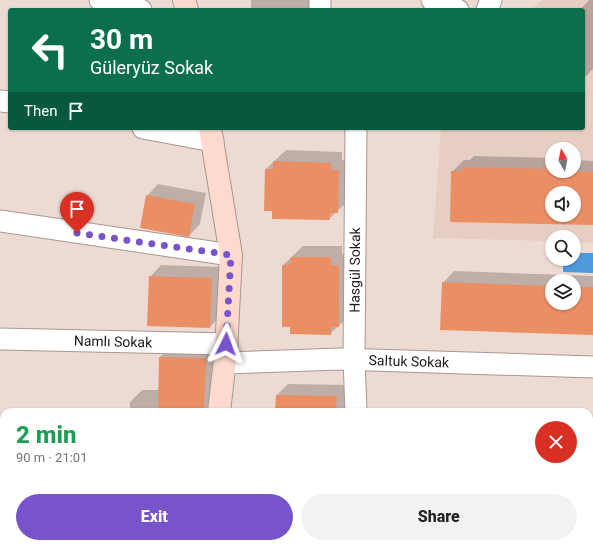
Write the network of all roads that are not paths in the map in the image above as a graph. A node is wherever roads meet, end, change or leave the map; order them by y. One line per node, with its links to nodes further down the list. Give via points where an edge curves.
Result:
1 (100, 0): 3 (street)
2 (432, 0): 4 (street)
3 (133, 8)
4 (453, 8)
5 (163, 130): 7 (street)
6 (356, 130): 12 (street, Hasgül Sokak)
7 (212, 135): 9 (street)
8 (0, 221): 9 (street)
9 (231, 255): 11 (street)
10 (0, 340): 11 (street, Namlı Sokak)
11 (226, 354): 12 (street, Saltuk Sokak); 14 (street)
12 (354, 359): 13 (street, Saltuk Sokak); 15 (street, Hasgül Sokak)
13 (593, 367)
14 (219, 408)
15 (356, 408)

